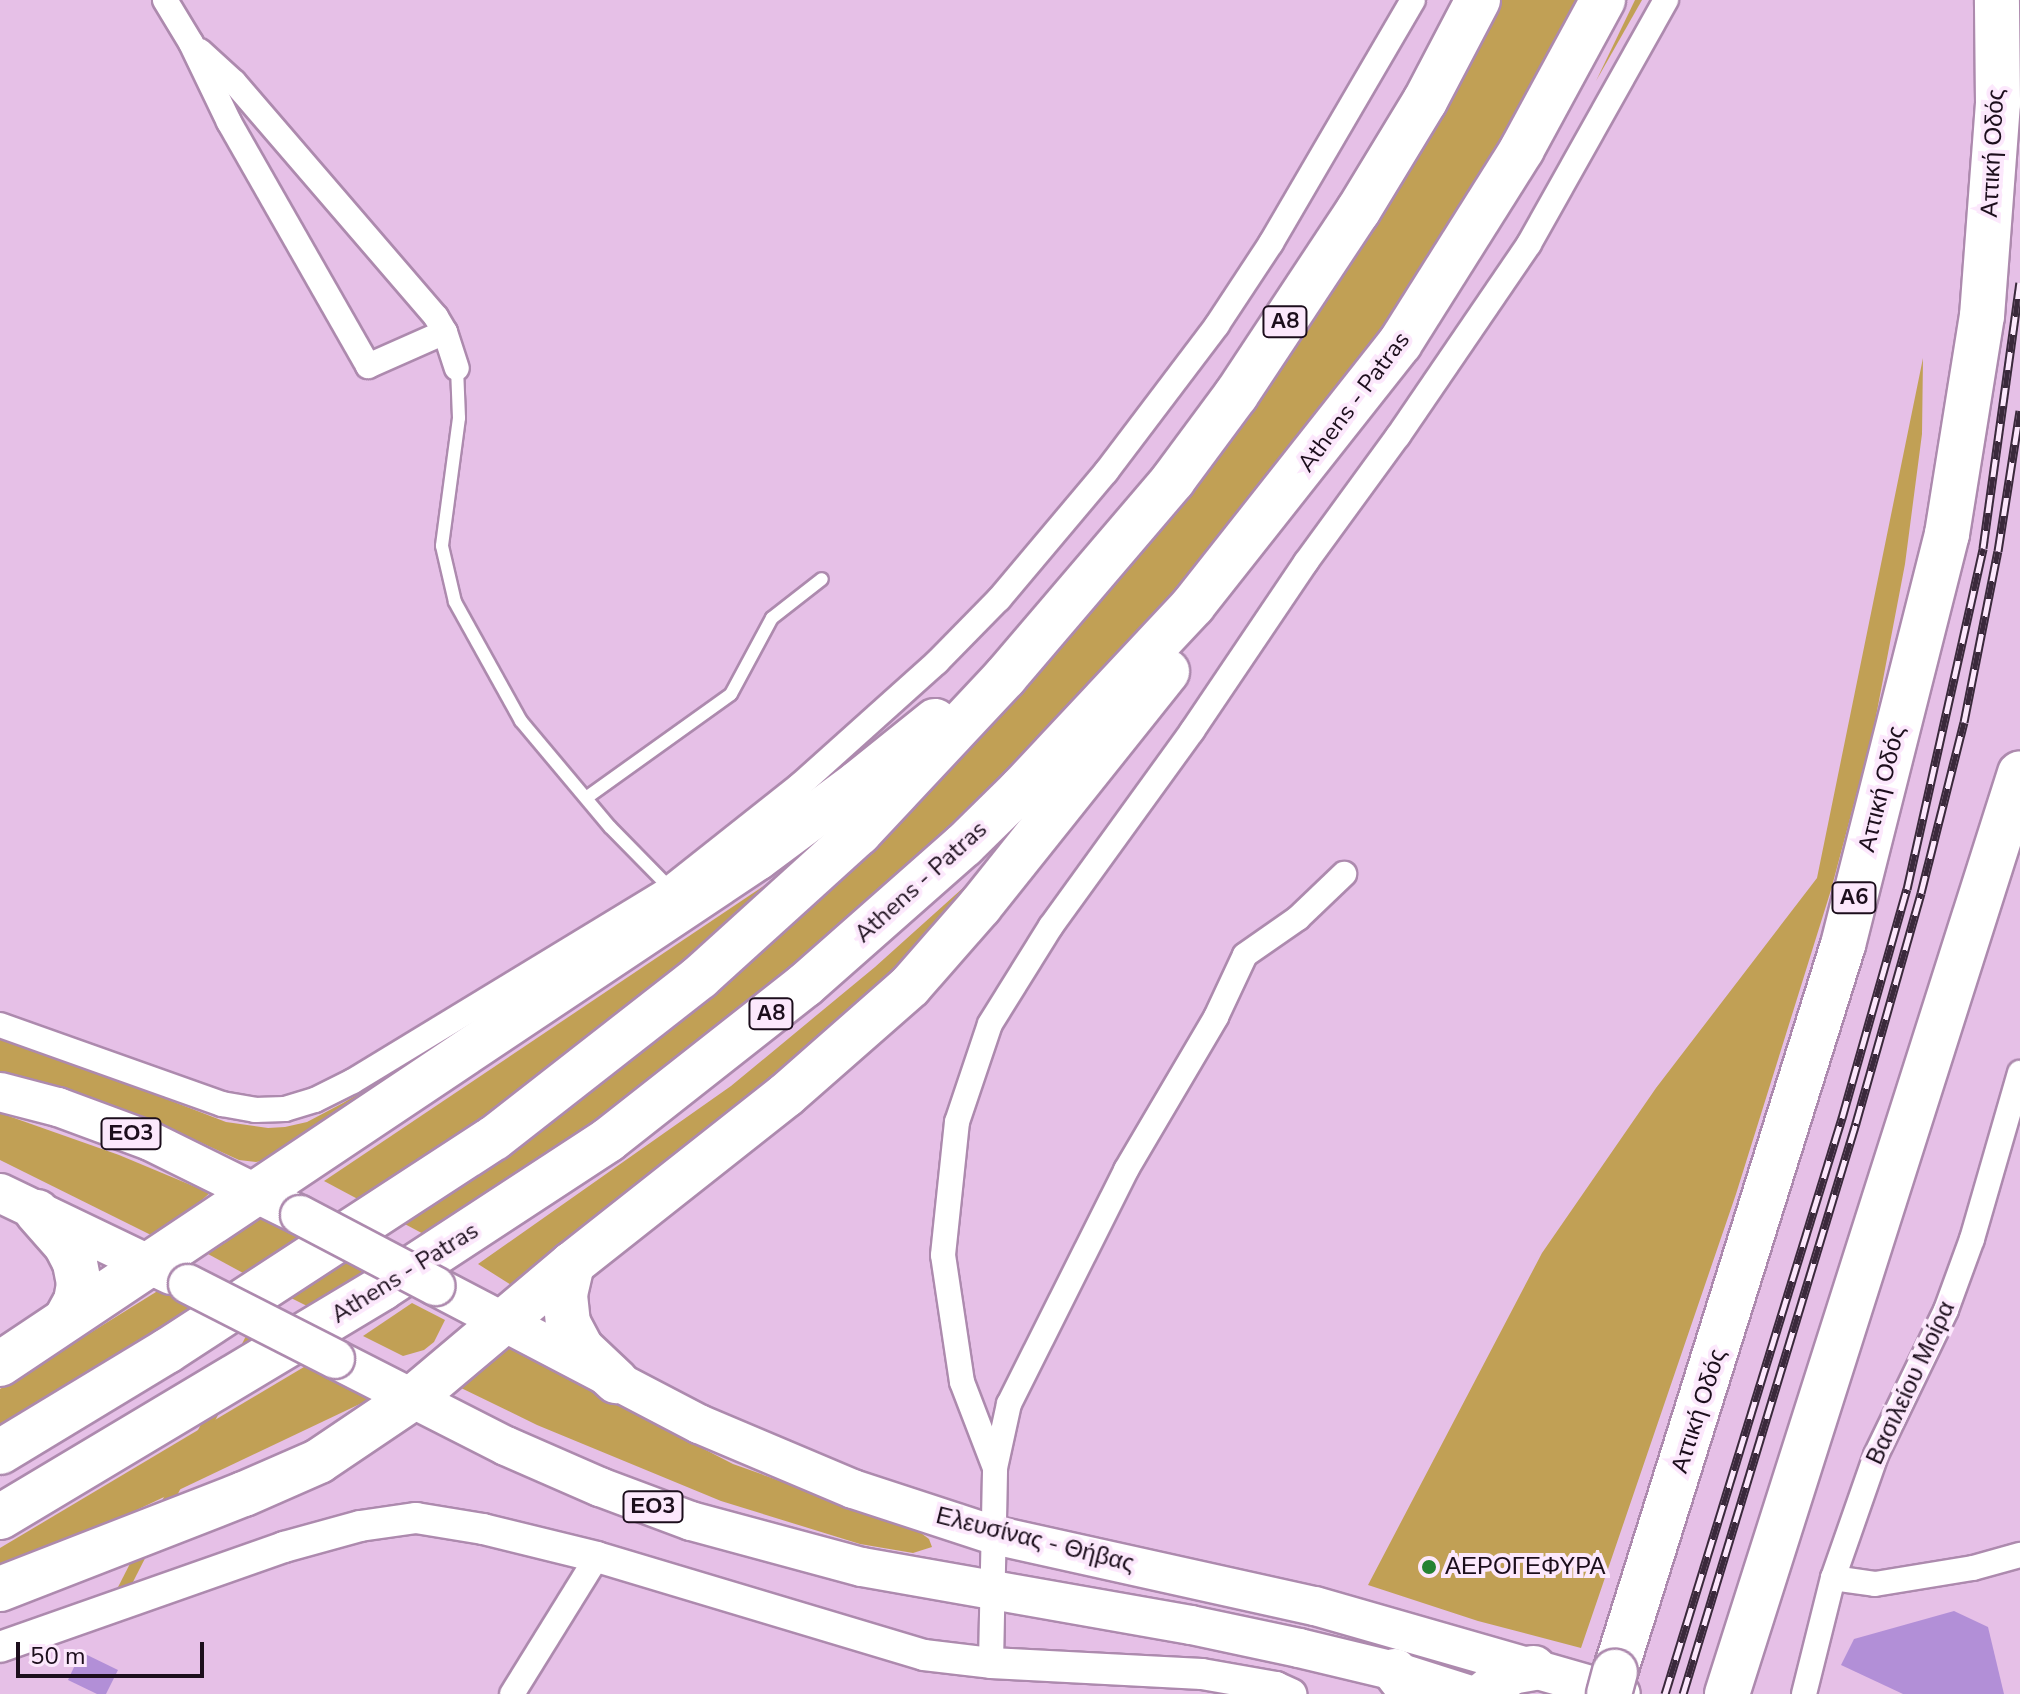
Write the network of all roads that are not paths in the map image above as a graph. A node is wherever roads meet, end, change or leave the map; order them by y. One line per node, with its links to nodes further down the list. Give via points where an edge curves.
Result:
1 (165, 0): 7 (street)
2 (1413, 0): 16 (street, via 1263,255 1106,472 999,599 937,662 800,785)
3 (1478, 0): 12 (highway, Α8, via 1425,101 1312,284 1173,480)
4 (1603, 0): 9 (highway, Athens - Patras / Α8, via 1522,149)
5 (1666, 0): 30 (street, via 1529,244 1051,926 990,1024 957,1122 943,1255 962,1382)
6 (1997, 0): 42 (highway, Αττική Οδός / Α6, via 1998,103 1982,316 1947,534 1843,945)
7 (191, 43): 8 (street, via 244,94); 8 (street, via 229,122 368,366)
8 (445, 332): 10 (street)
9 (1400, 343): 22 (highway, via 1266,545 1080,783 910,986 786,1095); 31 (highway, Athens - Patras / Α8, via 1251,535 1122,683 964,845 805,985 677,1089 523,1199)
10 (457, 368): 14 (lane, via 459,418 442,546 455,602 521,721)
11 (822, 579): 14 (lane, via 772,618 731,694)
12 (1057, 620): 20 (highway, via 794,832); 29 (highway, Α8, via 859,833 621,1042 494,1138 369,1222)
13 (2020, 773): 47 (highway)
14 (586, 798): 16 (lane)
15 (1344, 874): 30 (street, via 1298,918 1245,955 1216,1017 1126,1170 1009,1404)
16 (670, 888): 17 (street, via 353,1081 285,1109 222,1104)
17 (0, 1025)
18 (2020, 1073): 35 (street, Βασιλείου Μοίρα, via 1946,1310 1876,1455)
19 (0, 1092): 20 (main road, ΕΟ3, via 102,1122)
20 (255, 1192): 23 (highway); 25 (main road, Ελευσίνας - Θήβας / ΕΟ3, bridge)
21 (19, 1202): 23 (main road, ΕΟ3); 24 (highway, via 66,1245 75,1263 79,1284)
22 (572, 1264): 25 (highway); 27 (highway, via 565,1295 568,1323 582,1349)
23 (169, 1274): 24 (highway); 28 (main road, Ελευσίνας - Θήβας / ΕΟ3, bridge)
24 (66, 1319): 26 (highway)
25 (503, 1322): 27 (main road, Ελευσίνας - Θήβας / ΕΟ3); 28 (highway)
26 (0, 1364)
27 (616, 1381): 32 (main road, Ελευσίνας - Θήβας / ΕΟ3, via 769,1457)
28 (414, 1397): 36 (highway, via 319,1461); 37 (main road, Ελευσίνας - Θήβας / ΕΟ3, via 520,1452 691,1521 862,1567)
29 (0, 1452)
30 (995, 1468): 32 (street)
31 (0, 1517)
32 (994, 1535): 37 (street); 40 (main road, Ελευσίνας - Θήβας / ΕΟ3, via 1315,1606)
33 (2020, 1555): 35 (street, via 1875,1584)
34 (597, 1557): 38 (street, via 416,1518 360,1526 284,1547); 39 (street, via 924,1655); 43 (street)
35 (1833, 1578): 48 (street, Βασιλείου Μοίρα)
36 (0, 1589)
37 (993, 1591): 39 (street); 41 (main road, Ελευσίνας - Θήβας / ΕΟ3, via 1191,1625)
38 (0, 1647)
39 (991, 1663): 44 (street, via 1202,1674)
40 (1534, 1668): 42 (main road, Ελευσίνας - Θήβας / ΕΟ3); 46 (highway, via 1511,1672)
41 (1404, 1682): 45 (main road, Ελευσίνας - Θήβας / ΕΟ3)
42 (1615, 1687)
43 (512, 1694)
44 (1291, 1694)
45 (1467, 1694)
46 (1484, 1694)
47 (1727, 1694)
48 (1804, 1694)

